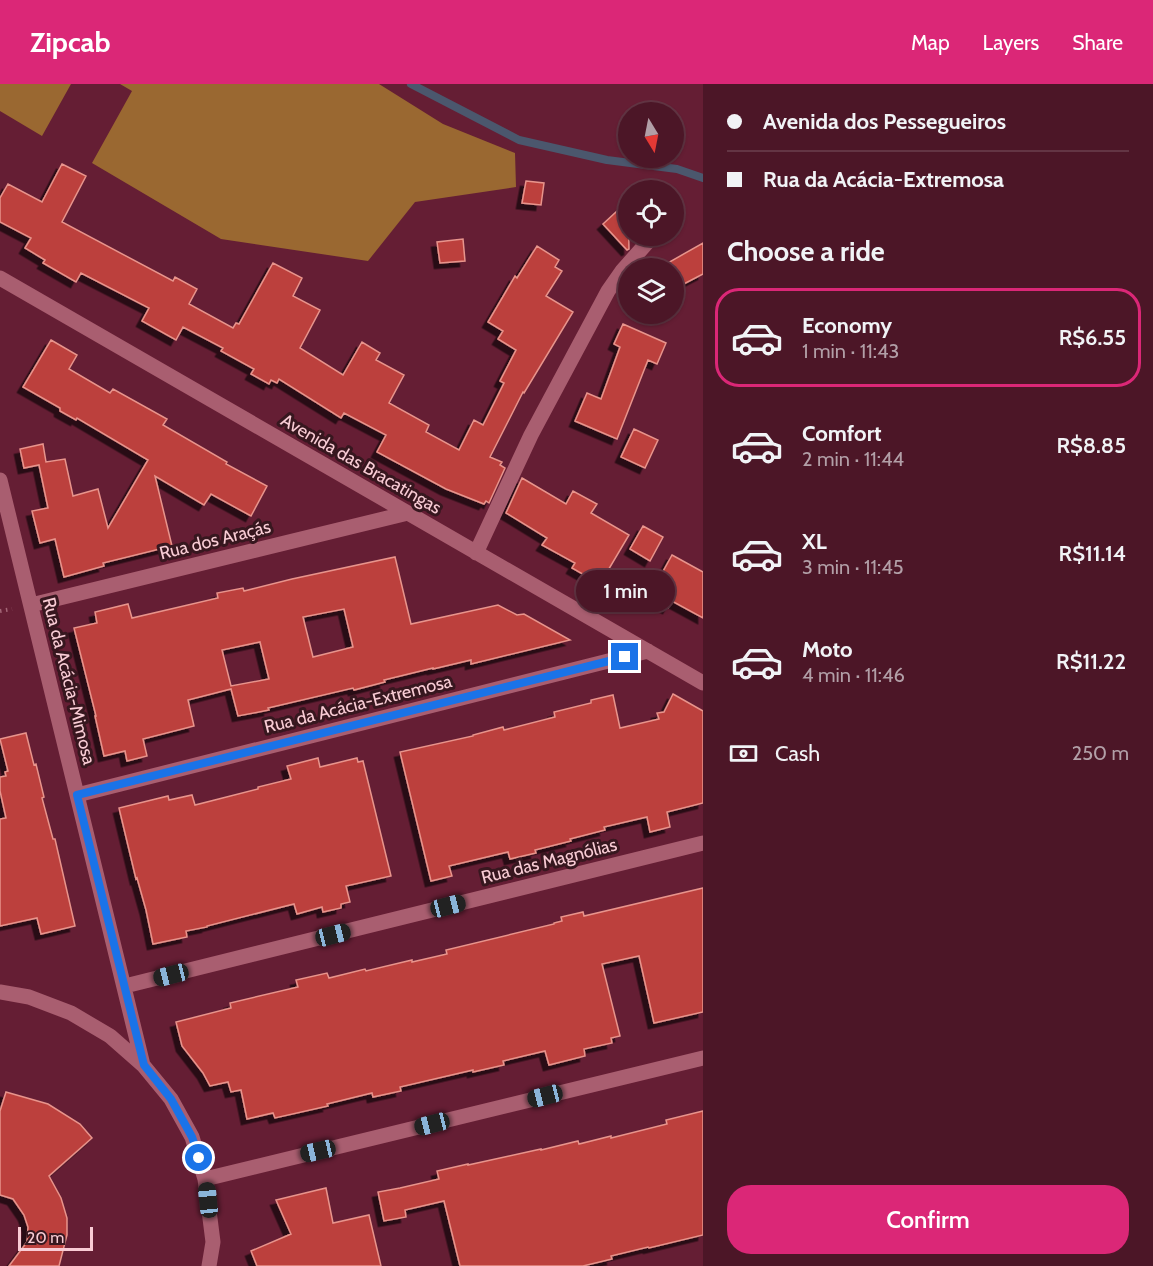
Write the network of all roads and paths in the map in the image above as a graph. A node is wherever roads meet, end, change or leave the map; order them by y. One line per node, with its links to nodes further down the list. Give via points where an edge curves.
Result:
1 (644, 246): 5 (street, via 608,291 531,435)
2 (0, 278): 4 (street, Avenida das Bracatingas)
3 (0, 480): 6 (street, Rua da Acácia-Mimosa)
4 (408, 513): 5 (street, Avenida das Bracatingas); 6 (street, Rua dos Araçás)
5 (476, 553): 7 (street, Avenida das Bracatingas)
6 (31, 605): 9 (street, Rua da Acácia-Mimosa)
7 (648, 651): 8 (street, Avenida das Bracatingas); 9 (street, Rua da Acácia-Extremosa)
8 (703, 683)
9 (77, 795): 11 (street, Rua da Acácia-Mimosa)
10 (703, 843): 11 (street, Rua das Magnólias)
11 (125, 986): 14 (street, Rua da Acácia-Mimosa)
12 (0, 992): 14 (street, via 29,997 71,1013 110,1035)
13 (703, 1058): 15 (street)
14 (144, 1065): 15 (street, via 171,1099 192,1137)
15 (206, 1179): 16 (street, via 213,1242)
16 (209, 1266)

